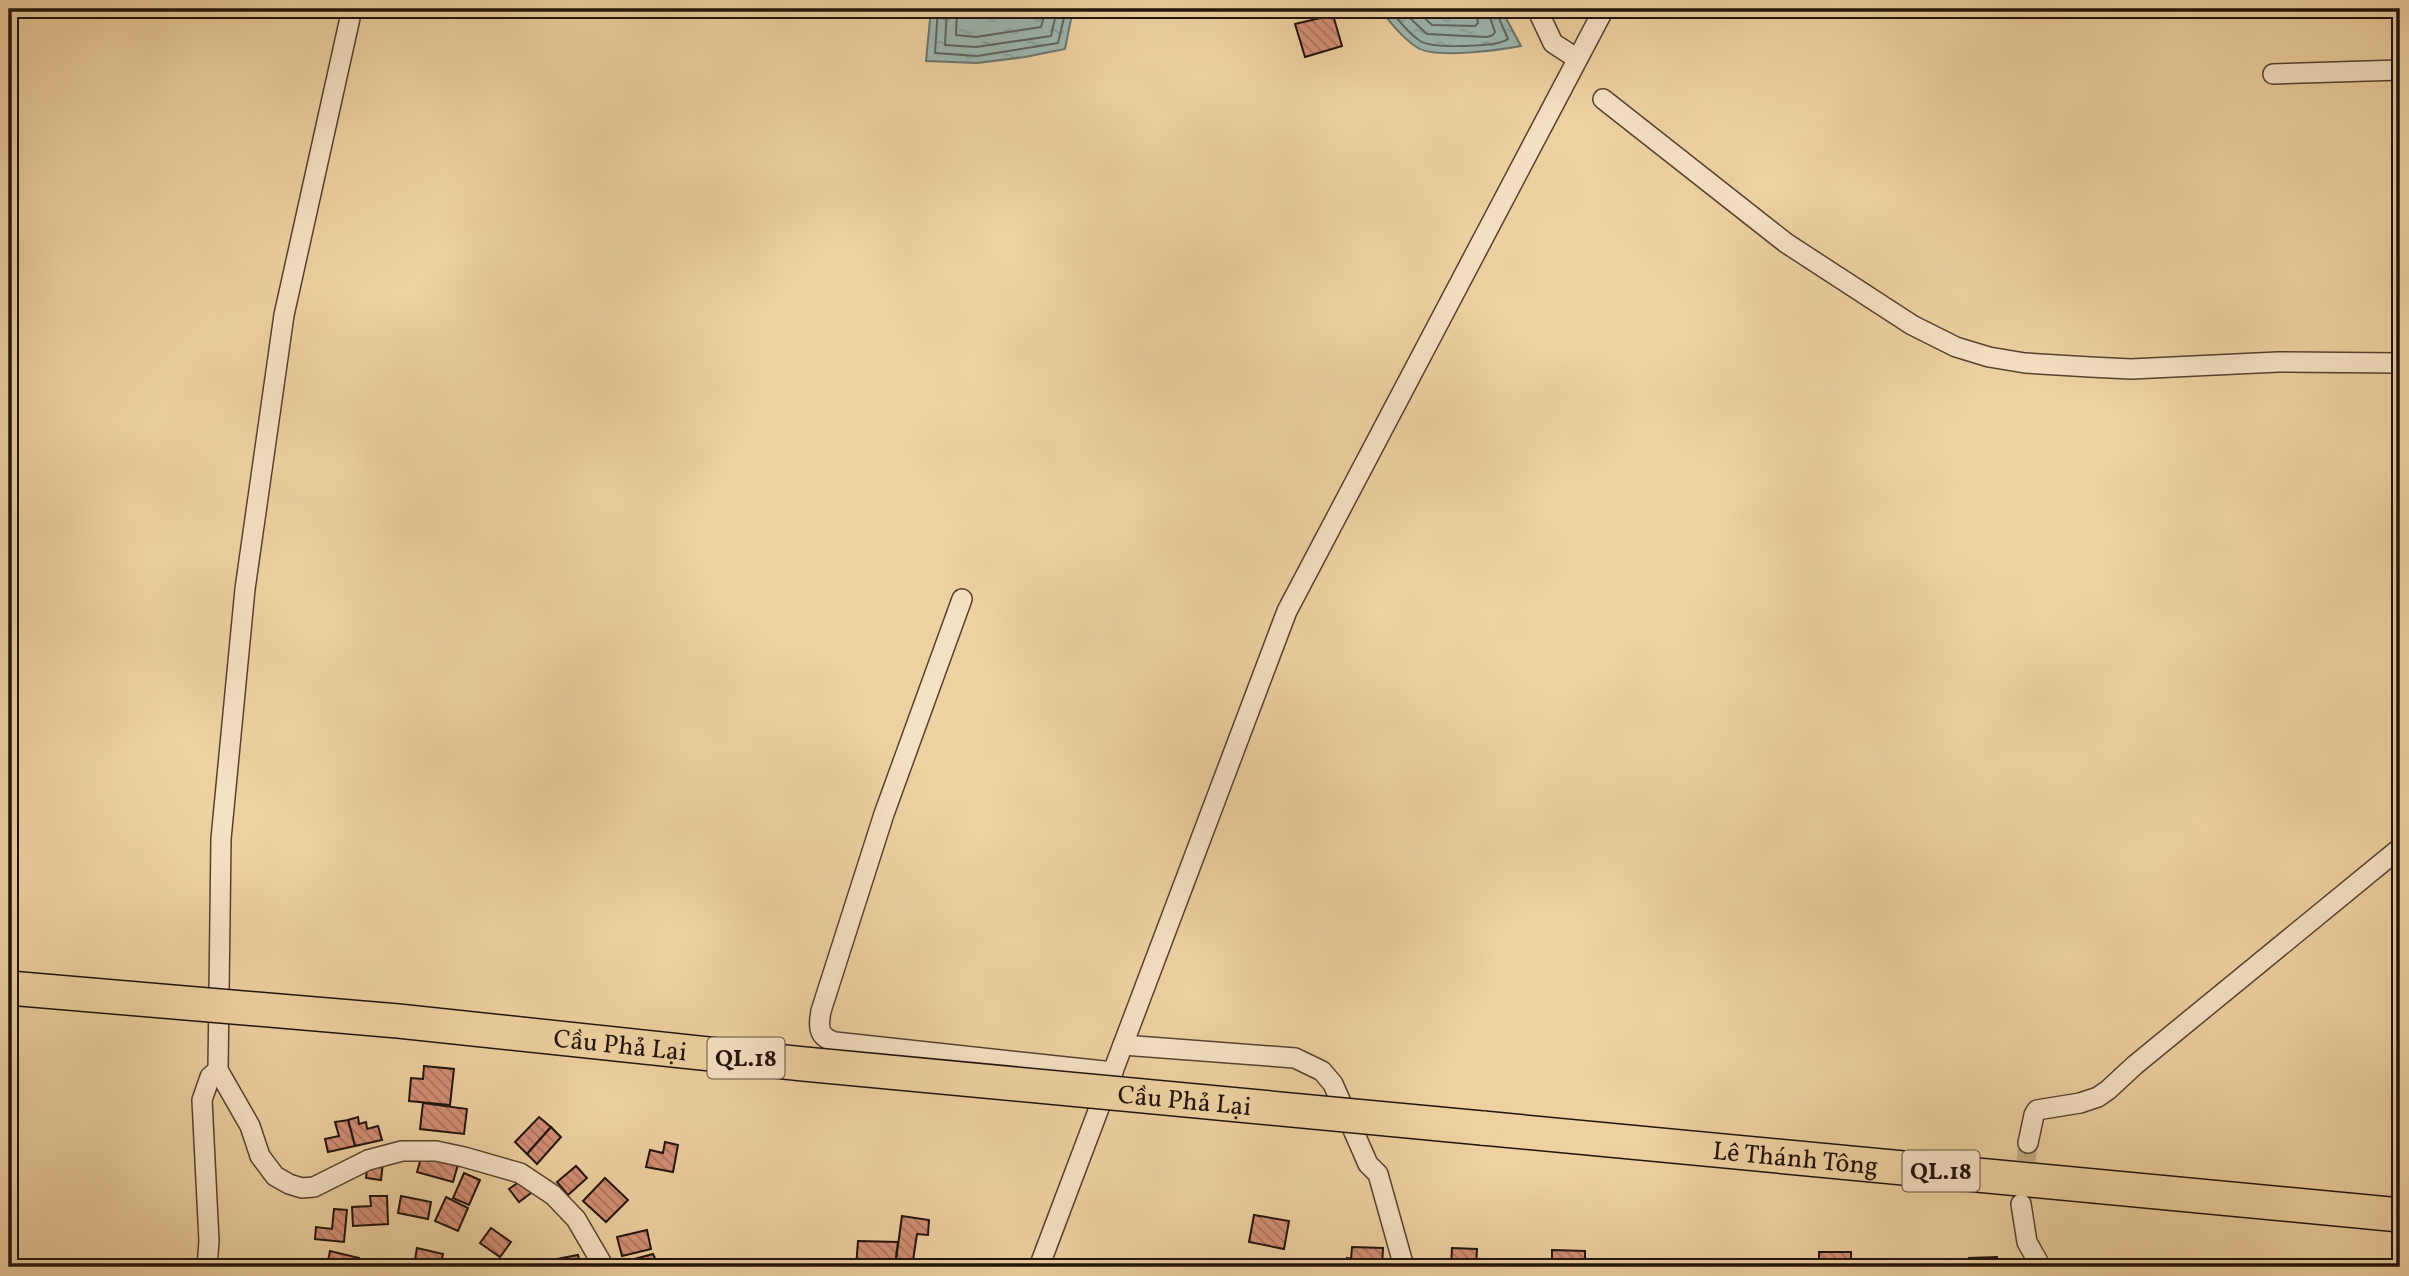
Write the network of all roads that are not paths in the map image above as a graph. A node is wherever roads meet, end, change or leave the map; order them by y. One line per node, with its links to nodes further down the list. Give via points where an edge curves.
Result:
1 (352, 9): 13 (street, via 284,315 245,589 221,839)
2 (1536, 9): 4 (street, via 1553,43)
3 (1604, 9): 4 (street)
4 (1576, 58): 12 (street, via 1287,611)
5 (2400, 70): 6 (street)
6 (2273, 74)
7 (1603, 99): 8 (street, via 1786,243 1912,325 1989,357 2130,369 2278,362)
8 (2400, 363)
9 (962, 599): 14 (street, via 854,903 821,1010 820,1033 835,1042)
10 (2400, 848): 16 (street, via 2109,1090 2080,1103 2037,1110)
11 (9, 988): 15 (highway, Cầu Phả Lại / QL.18, bridge, via 398,1020)
12 (1123, 1045): 14 (street); 22 (street, via 1295,1058 1322,1071 1333,1084 1368,1164 1378,1174)
13 (218, 1070): 19 (street, via 210,1077 202,1100); 20 (street, via 250,1126 260,1156 275,1176 289,1184 314,1187 368,1160 402,1151 464,1157 520,1173 553,1195 576,1219)
14 (1113, 1072): 21 (street)
15 (1482, 1128): 18 (highway, Lê Thánh Tông / QL.18)
16 (2028, 1143)
17 (2021, 1204): 23 (street, via 2027,1242)
18 (2400, 1215)
19 (207, 1267)
20 (604, 1267)
21 (1039, 1267)
22 (1404, 1267)
23 (2041, 1267)

